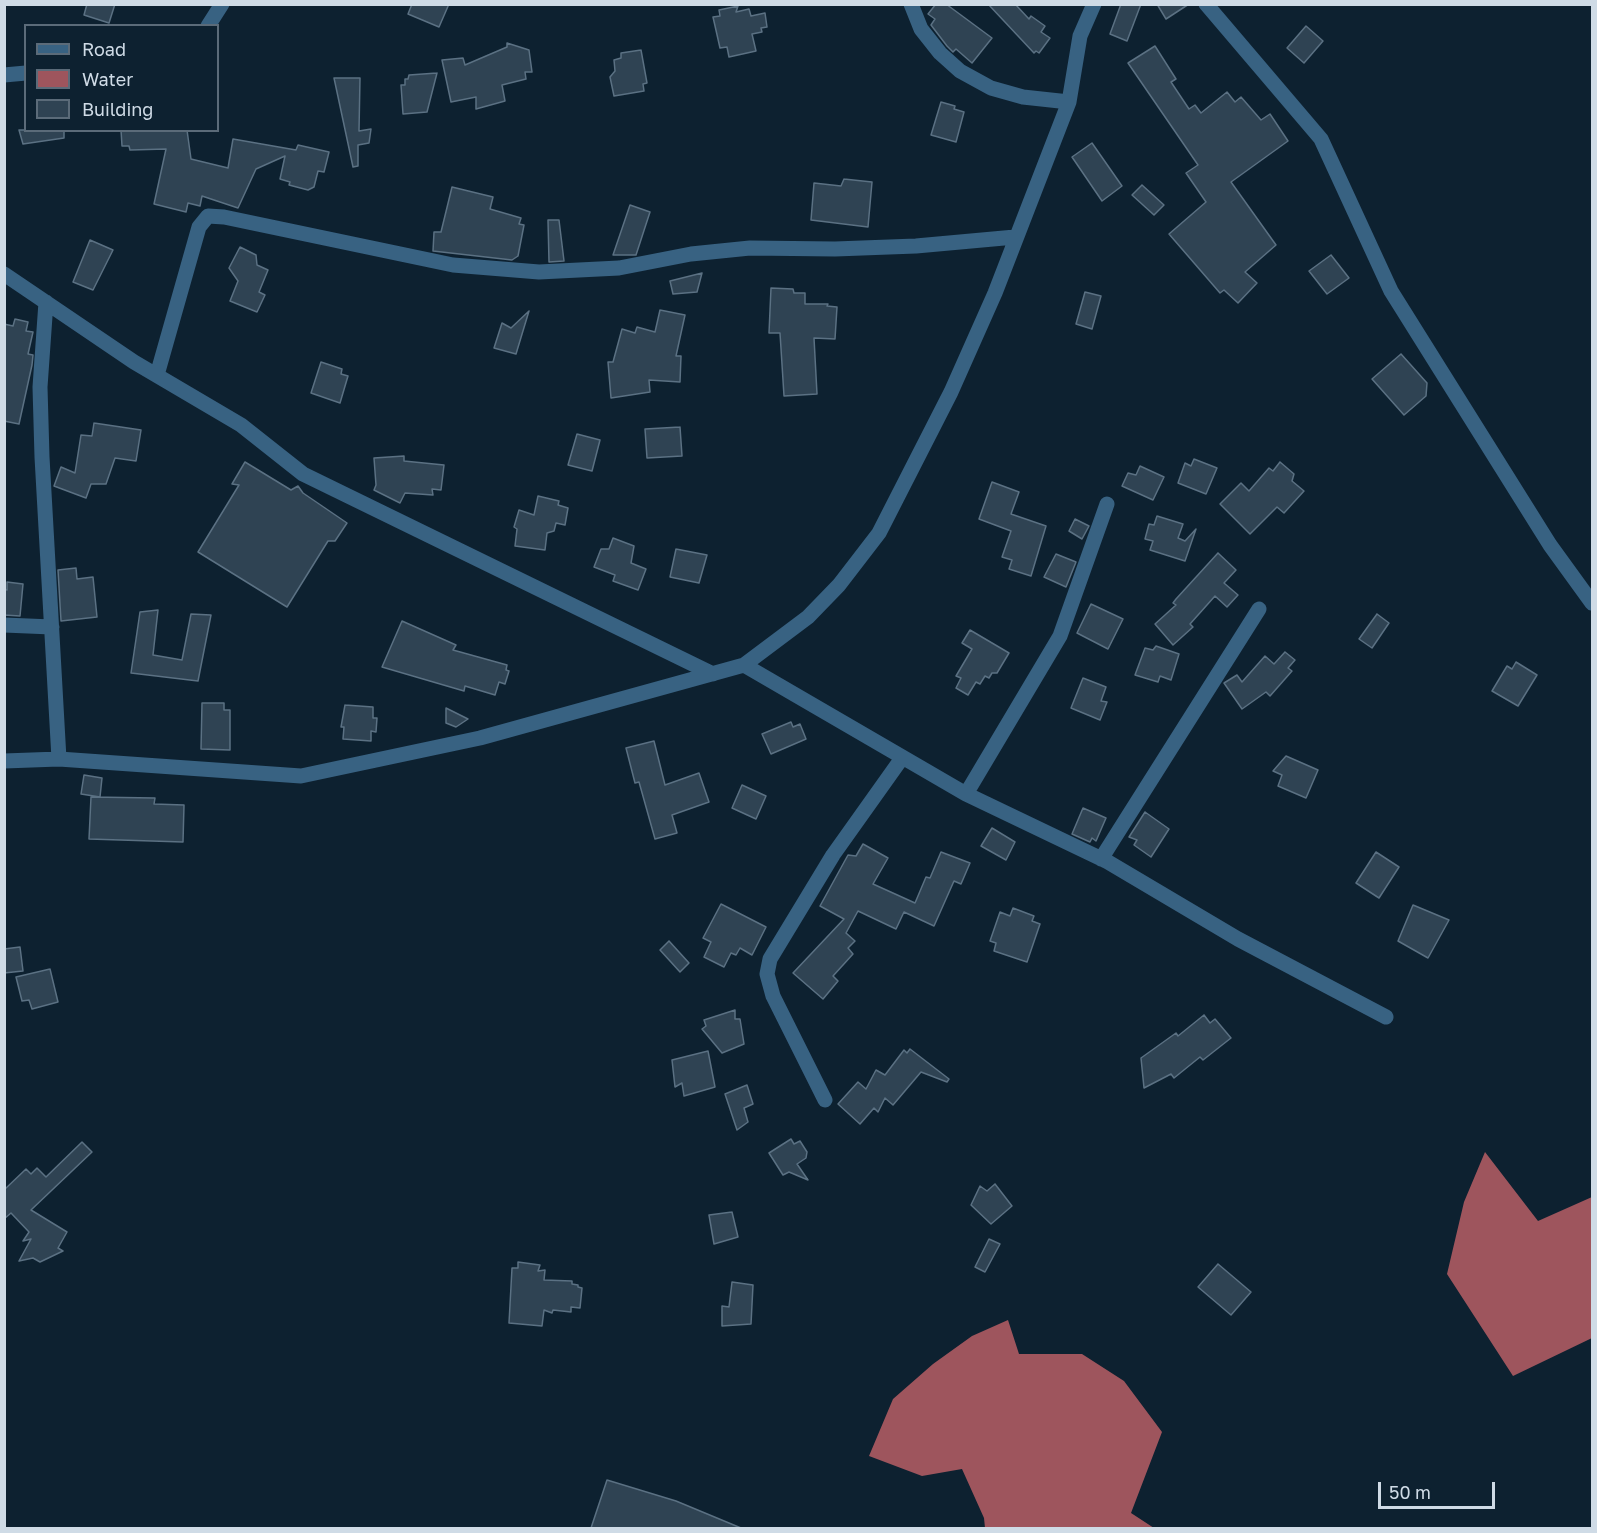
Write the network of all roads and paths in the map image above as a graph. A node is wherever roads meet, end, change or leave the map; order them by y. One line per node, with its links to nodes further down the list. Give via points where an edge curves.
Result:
1 (222, 4): 5 (street)
2 (911, 4): 8 (street, via 921,29 960,70 991,88 1023,98)
3 (1094, 4): 8 (street, via 1080,36)
4 (1206, 4): 14 (street, via 1321,138 1391,291 1550,545)
5 (209, 24)
6 (24, 73): 7 (street)
7 (4, 75)
8 (1069, 102): 9 (street)
9 (1015, 237): 12 (street, via 893,247 750,248 620,268 539,272 453,265 208,216 199,227); 18 (street, via 995,294 951,392 879,533 839,585 808,616)
10 (4, 274): 11 (street)
11 (46, 302): 12 (street); 17 (street, via 40,387)
12 (157, 375): 19 (street, via 241,425 303,474)
13 (1107, 504): 23 (street, via 1060,636)
14 (1593, 603)
15 (1259, 609): 24 (street)
16 (4, 625): 17 (street)
17 (52, 627): 21 (street)
18 (744, 665): 19 (street); 20 (street)
19 (713, 674): 21 (street, via 480,738 301,777)
20 (902, 758): 23 (street); 26 (street, via 813,885 770,959 767,974 773,996)
21 (59, 759): 22 (street)
22 (4, 761)
23 (966, 794): 24 (street)
24 (1101, 859): 25 (street, via 1238,939)
25 (1386, 1017)
26 (825, 1100)

